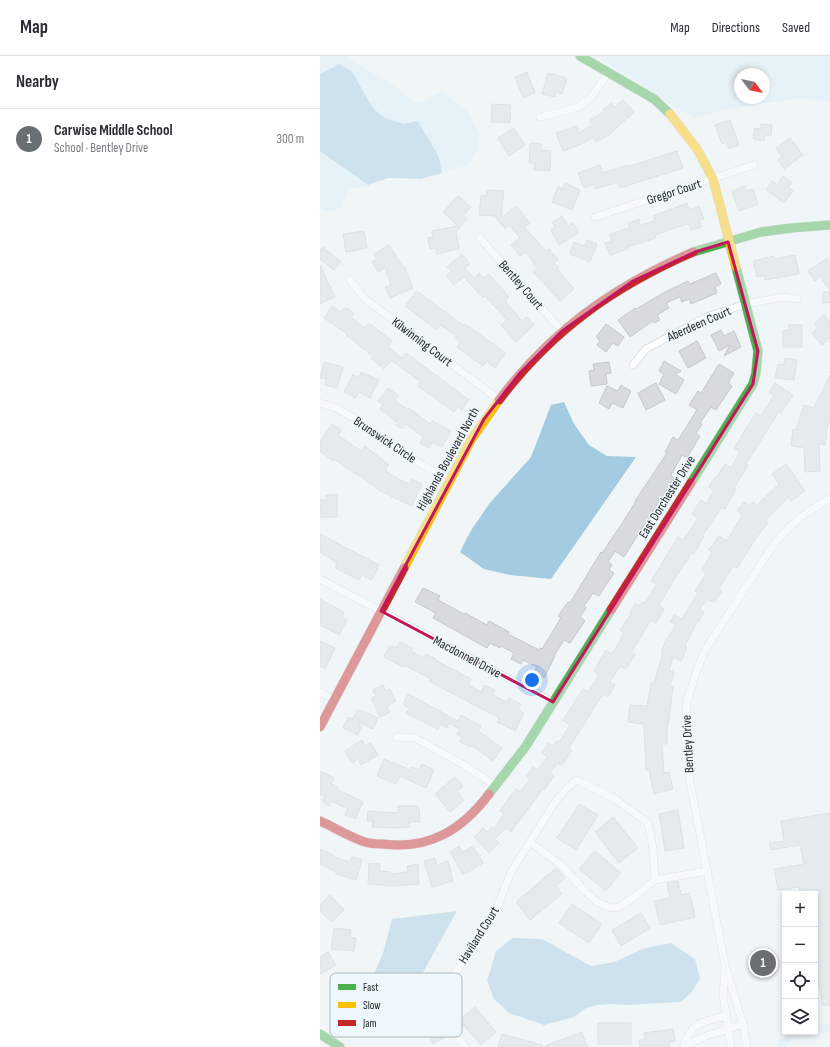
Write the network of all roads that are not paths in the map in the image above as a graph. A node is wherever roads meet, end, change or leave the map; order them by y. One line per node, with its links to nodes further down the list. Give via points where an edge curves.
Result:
1 (580, 56): 2 (street, East Dorchester Drive)
2 (609, 72): 3 (street, via 592,96 579,107); 5 (street, East Dorchester Drive, via 654,99 667,110 697,149)
3 (540, 117)
4 (754, 165): 5 (street, Gregor Court)
5 (713, 179): 6 (street, Gregor Court); 9 (street, East Dorchester Drive)
6 (595, 217)
7 (830, 225): 9 (street, Highlands Boulevard North, via 752,234)
8 (480, 238): 13 (street, Bentley Court)
9 (728, 242): 12 (street, East Dorchester Drive); 13 (street, Highlands Boulevard North, via 695,252 633,281)
10 (350, 280): 15 (street, Kilwinning Court, via 365,299)
11 (797, 299): 12 (street, Aberdeen Court, via 783,297)
12 (746, 304): 14 (street, Aberdeen Court, via 690,325 646,349); 23 (street, East Dorchester Drive, via 758,351 753,384)
13 (562, 332): 15 (street, Highlands Boulevard North)
14 (633, 365)
15 (498, 399): 17 (street, Highlands Boulevard North, via 471,440)
16 (320, 403): 17 (street, Brunswick Circle, via 363,423 403,454)
17 (450, 480): 20 (street, Highlands Boulevard North)
18 (830, 499): 29 (street, Bentley Drive, via 794,522 775,542 705,650 687,700 687,766)
19 (320, 579): 20 (street, Macdonnell Drive)
20 (381, 611): 22 (street, Highlands Boulevard North); 23 (street, Macdonnell Drive)
21 (320, 692): 22 (street)
22 (334, 700): 24 (street, Highlands Boulevard North)
23 (553, 702): 26 (street, East Dorchester Drive, via 526,746)
24 (320, 727)
25 (397, 737): 26 (street, via 415,738 464,764)
26 (496, 786): 27 (street, East Dorchester Drive, via 479,808 449,832 414,845 365,842)
27 (320, 821)
28 (530, 842): 30 (street, via 561,865 597,902 610,908 619,907); 30 (street, Haviland Court, via 555,802 577,780 615,799 648,823); 32 (street, Haviland Court, via 511,872 496,910)
29 (708, 871): 30 (street); 31 (street, Bentley Drive)
30 (655, 880)
31 (726, 965): 33 (street, Bentley Drive, via 723,995); 34 (street, Bentley Drive)
32 (455, 973)
33 (726, 1016): 35 (street, Bentley Drive); 36 (street, via 702,1022)
34 (743, 1024): 35 (street); 44 (street, Bentley Drive)
35 (727, 1029): 39 (street); 43 (street, Bentley Drive)
36 (692, 1030): 39 (street); 42 (street)
37 (320, 1034): 40 (street)
38 (457, 1037): 41 (street, Haviland Court)
39 (698, 1040): 42 (street)
40 (340, 1047)
41 (466, 1047)
42 (684, 1047)
43 (731, 1047)
44 (747, 1047)

